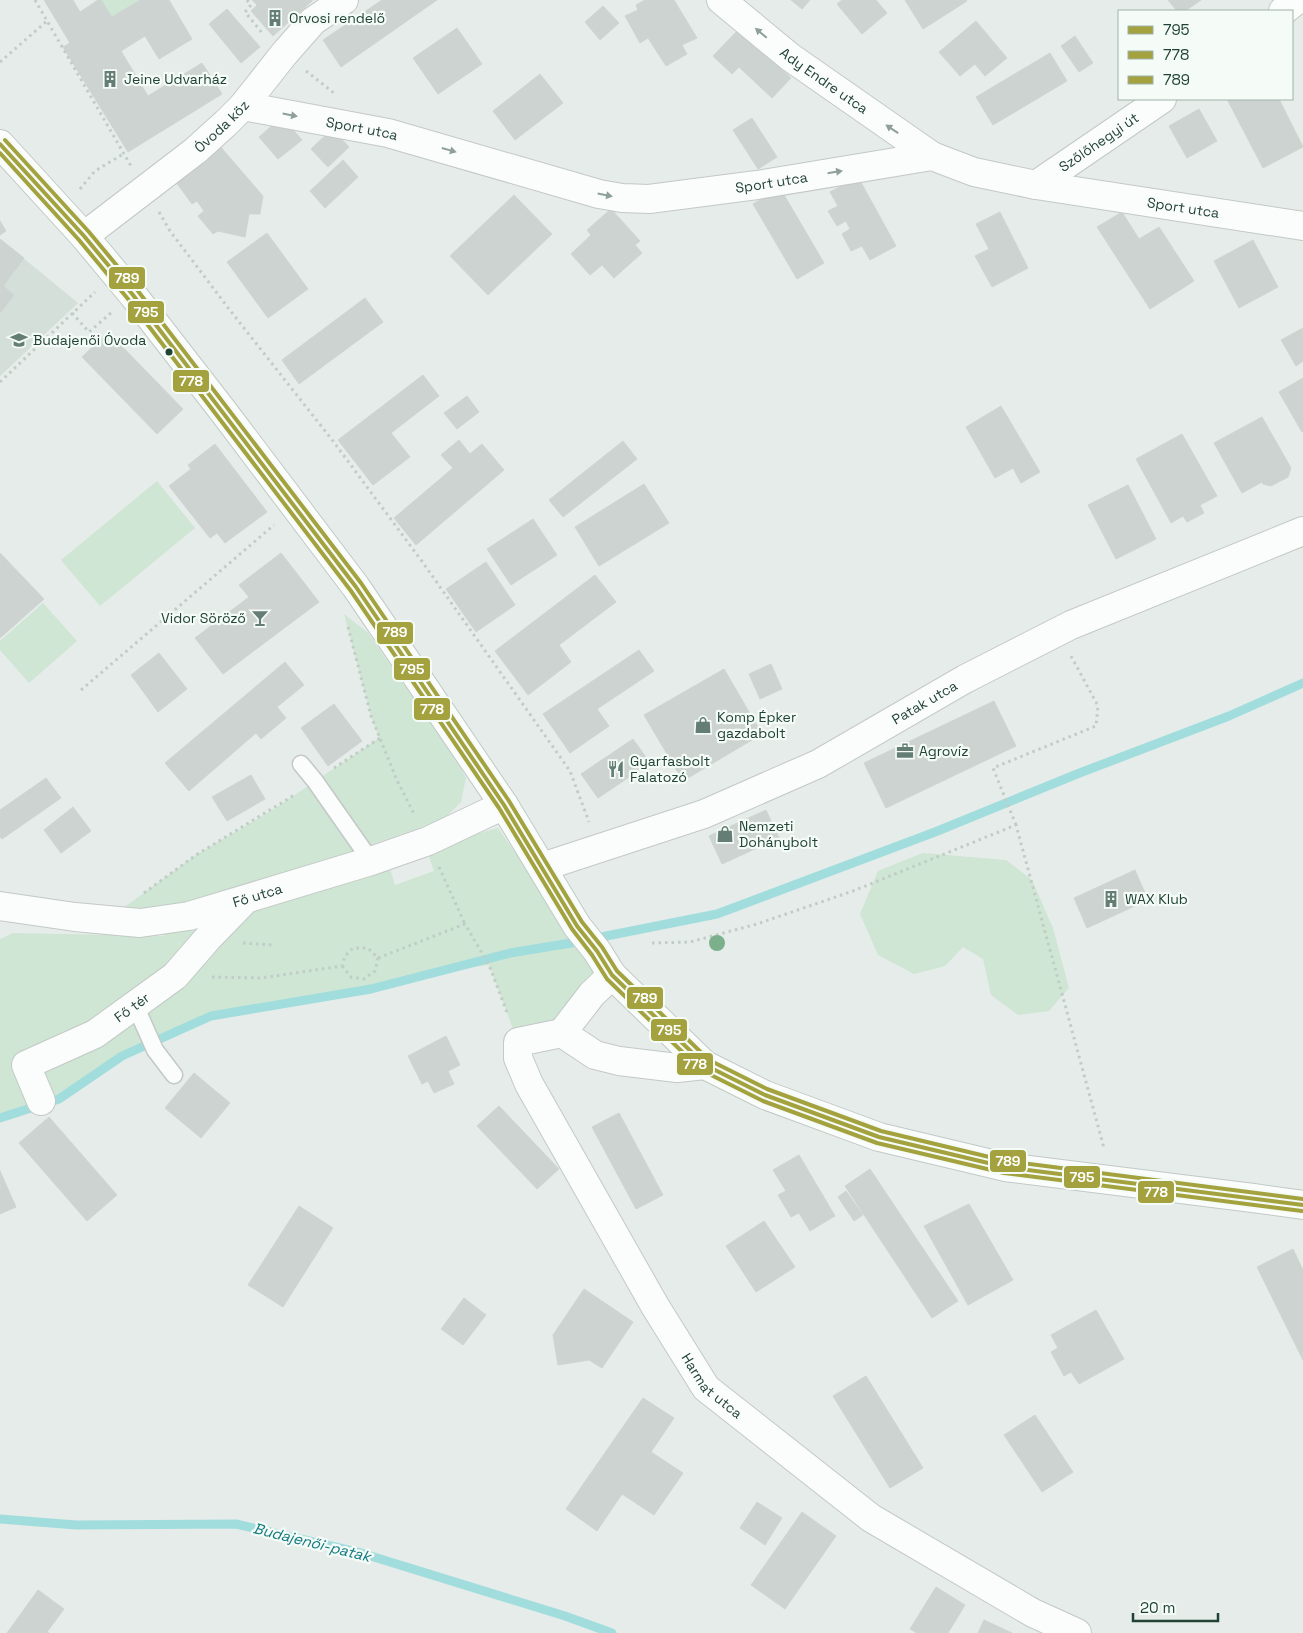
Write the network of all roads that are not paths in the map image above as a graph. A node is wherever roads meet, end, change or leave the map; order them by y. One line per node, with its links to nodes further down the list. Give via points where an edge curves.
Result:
1 (344, 0): 6 (street, Óvoda köz, via 314,20)
2 (721, 0): 8 (street, Ady Endre utca, one-way to 2, via 790,57)
3 (1297, 0): 4 (street)
4 (1284, 10)
5 (1161, 100): 9 (street, Szőlőhegyi út)
6 (242, 106): 8 (street, Sport utca, one-way to 8, via 388,133 622,198 649,199 748,186); 11 (street, Óvoda köz, via 195,151)
7 (0, 144): 11 (street)
8 (932, 156): 9 (street, Sport utca, via 974,172)
9 (1036, 186): 10 (street, Sport utca)
10 (1303, 226)
11 (84, 236): 14 (street, via 356,586)
12 (1303, 531): 16 (street, Patak utca, via 1072,625 965,679 818,764 704,814)
13 (301, 764): 15 (lane)
14 (504, 805): 15 (street, Fő utca, via 428,841); 16 (street)
15 (371, 860): 17 (street, Fő utca)
16 (542, 867): 19 (street, via 577,926)
17 (246, 899): 18 (street, Fő utca, via 189,916 140,923); 20 (street, Fő tér, via 174,976)
18 (0, 906)
19 (612, 975): 21 (street, via 592,994); 22 (street)
20 (135, 1005): 23 (lane, via 152,1042); 24 (street, Fő tér, via 95,1034 26,1065)
21 (562, 1033): 22 (street, via 595,1055 619,1061 677,1068); 26 (street, Harmat utca, via 518,1042 518,1058 529,1084 655,1306 706,1388 871,1518 1033,1613)
22 (705, 1065): 25 (street, via 765,1095 879,1137 1005,1167)
23 (174, 1075)
24 (41, 1101)
25 (1303, 1205)
26 (1077, 1633)

